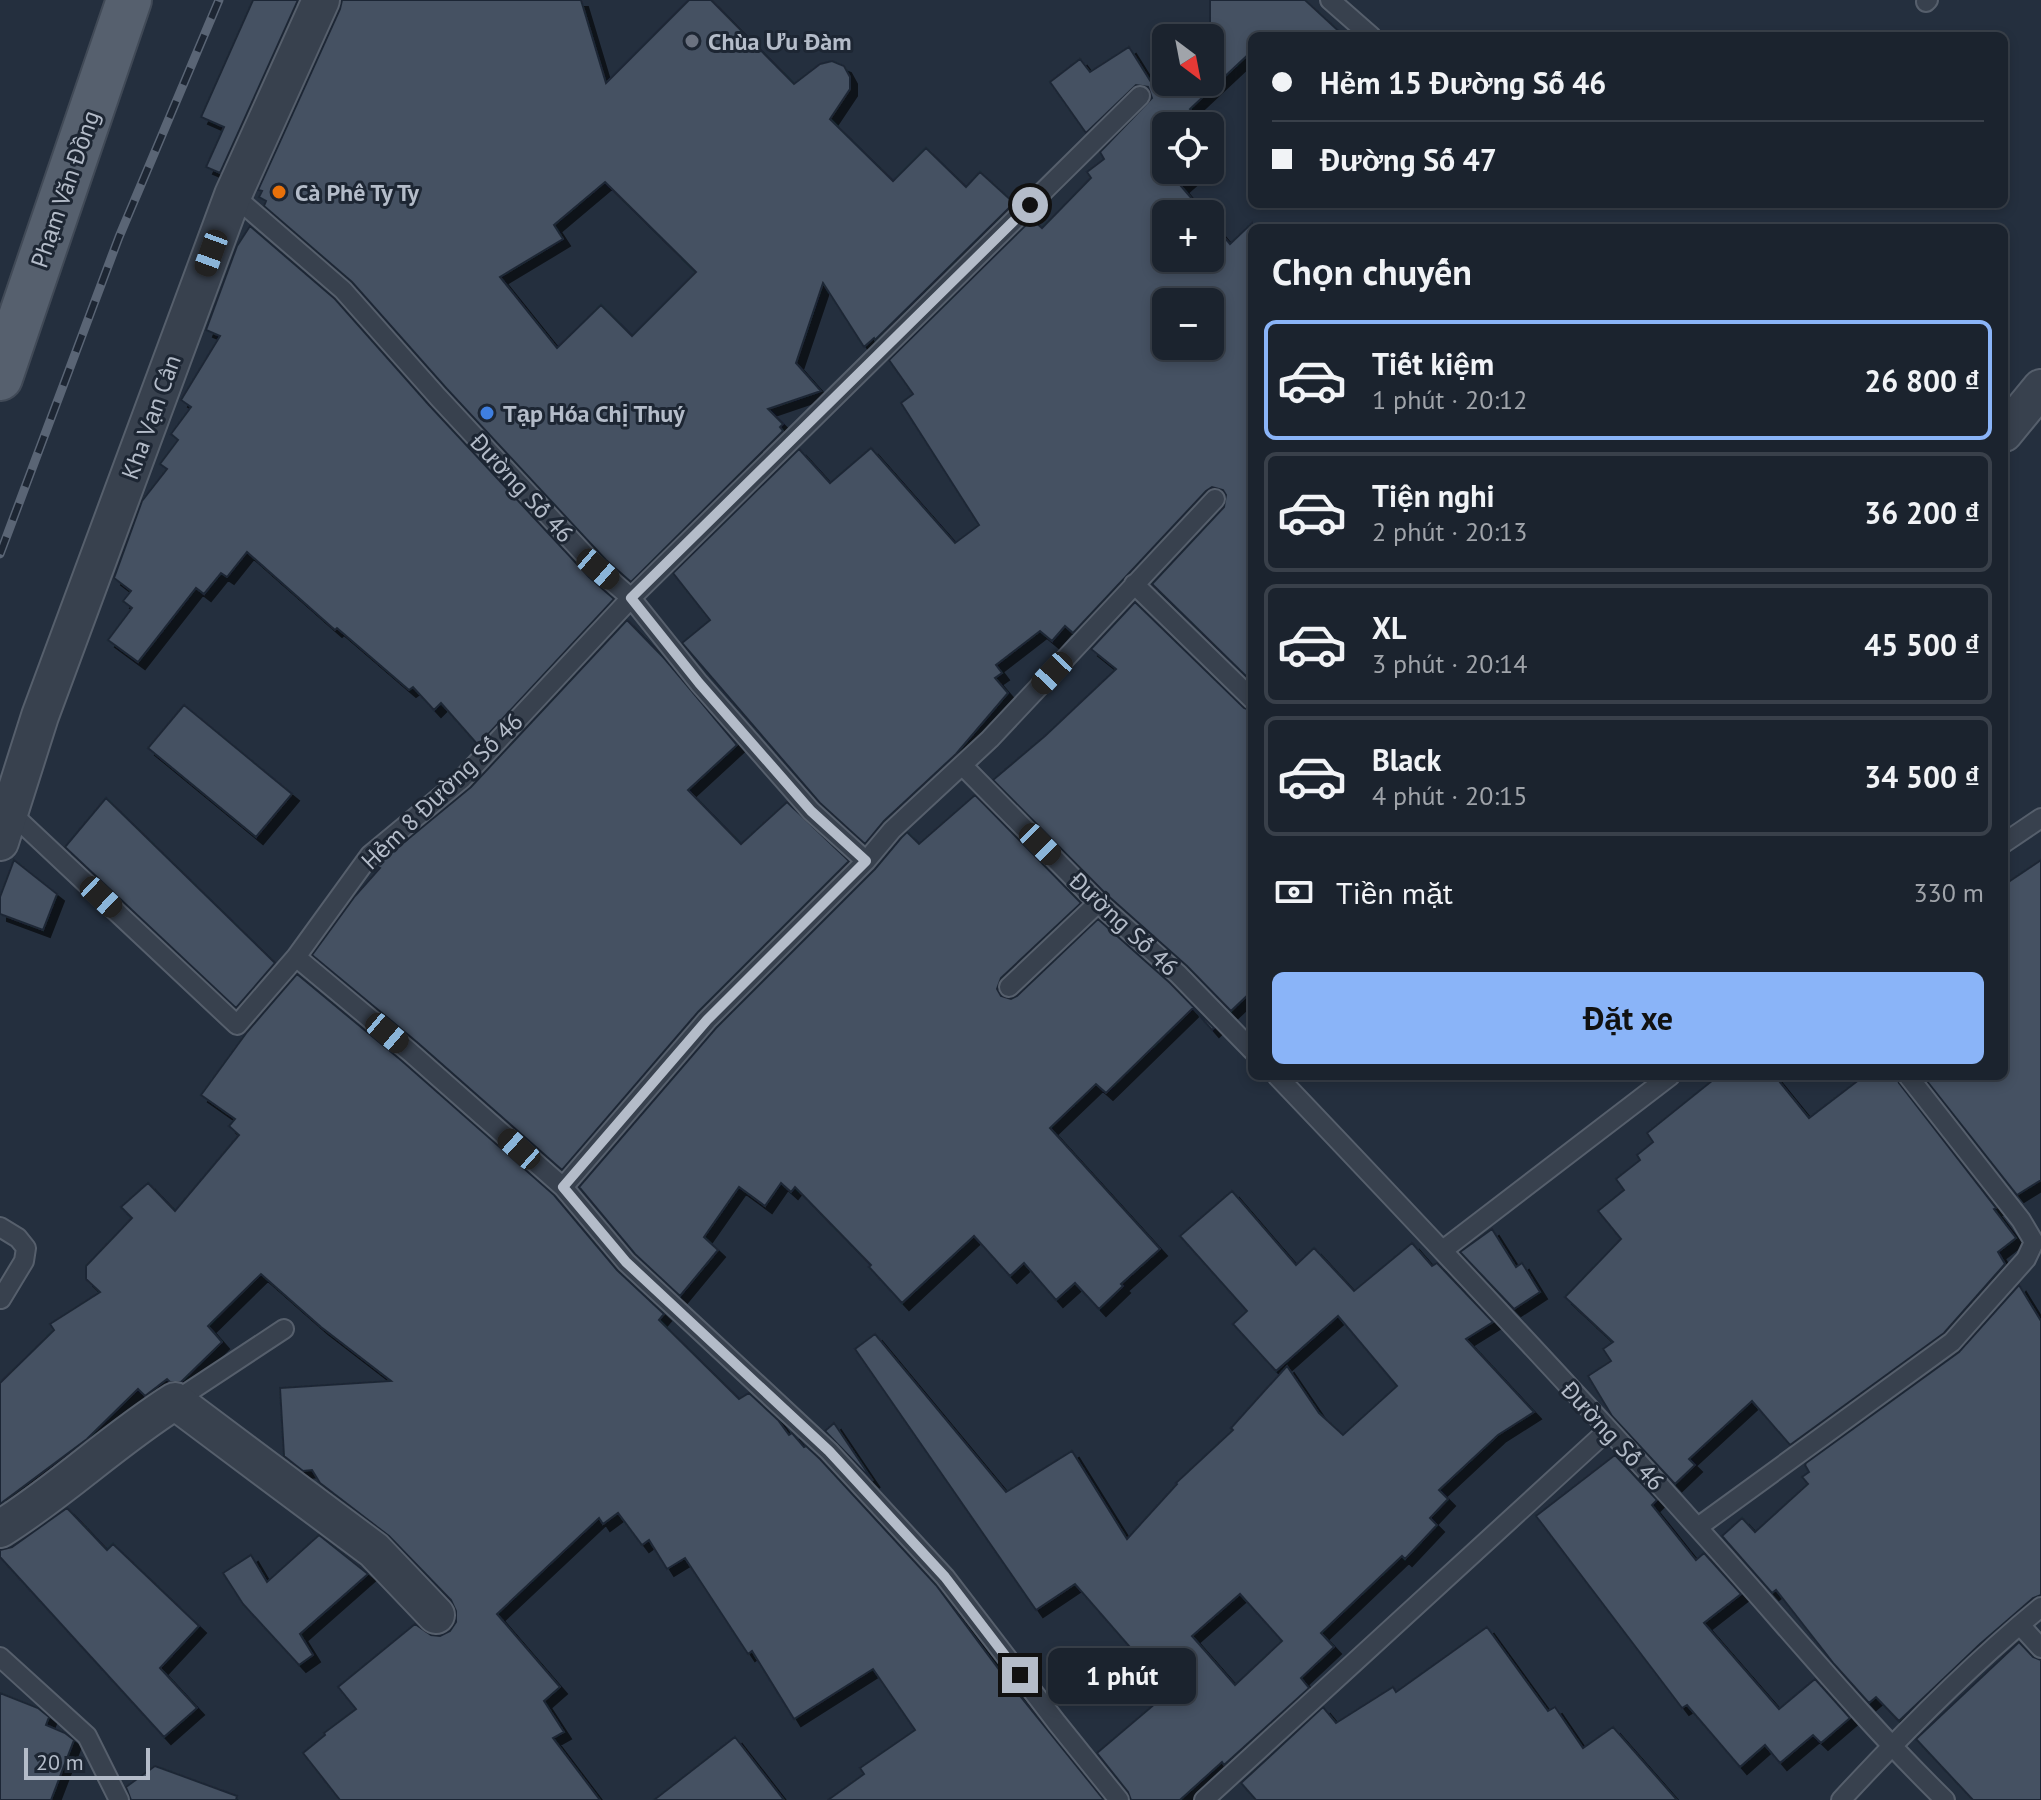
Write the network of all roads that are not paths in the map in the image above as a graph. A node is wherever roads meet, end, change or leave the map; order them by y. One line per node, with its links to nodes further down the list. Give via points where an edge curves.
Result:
1 (129, 0): 7 (main road, Phạm Văn Đồng)
2 (321, 0): 6 (street, Kha Vạn Cân)
3 (1330, 0): 4 (lane)
4 (1366, 32)
5 (1140, 96): 12 (lane, Hẻm 8 Đường Số 46)
6 (233, 195): 12 (lane, Đường Số 46, via 343,290); 16 (street, Kha Vạn Cân, via 40,716)
7 (0, 378)
8 (2037, 400): 9 (street)
9 (2008, 429)
10 (1215, 499): 11 (lane)
11 (1134, 584): 13 (lane); 14 (lane)
12 (631, 598): 18 (lane, Đường Số 46, via 811,811); 20 (lane, Hẻm 8 Đường Số 46, via 462,779 370,855)
13 (1248, 695)
14 (962, 765): 18 (lane); 19 (lane, Đường Số 46)
15 (2041, 818): 17 (lane)
16 (5, 827): 20 (lane, Hẻm 8 Đường Số 46, via 237,1025)
17 (2008, 840)
18 (866, 861): 26 (lane, via 707,1020)
19 (1098, 903): 21 (lane); 22 (lane, Đường Số 46)
20 (296, 957): 26 (lane)
21 (1009, 987)
22 (1248, 1046)
23 (1281, 1080): 28 (lane, Đường Số 46)
24 (1665, 1080): 28 (lane)
25 (1911, 1080): 33 (lane, via 2021,1220 2034,1242 2026,1259 1952,1342)
26 (563, 1187): 42 (lane, via 626,1262 829,1451 935,1566)
27 (0, 1227): 29 (lane, via 26,1248)
28 (1443, 1250): 32 (lane, Đường Số 46)
29 (1, 1299)
30 (284, 1329): 31 (lane)
31 (175, 1401): 34 (street); 36 (street, via 374,1550)
32 (1608, 1430): 33 (lane, Đường Số 46); 43 (lane)
33 (1698, 1527): 40 (lane, Đường Số 46)
34 (0, 1529)
35 (2041, 1607): 37 (lane)
36 (436, 1615)
37 (2020, 1625): 38 (lane); 40 (lane)
38 (2041, 1648)
39 (0, 1657): 41 (lane, via 87,1736)
40 (1890, 1746): 44 (lane); 45 (lane, Đường Số 46)
41 (119, 1800)
42 (1119, 1800)
43 (1204, 1800)
44 (1841, 1800)
45 (1945, 1800)

